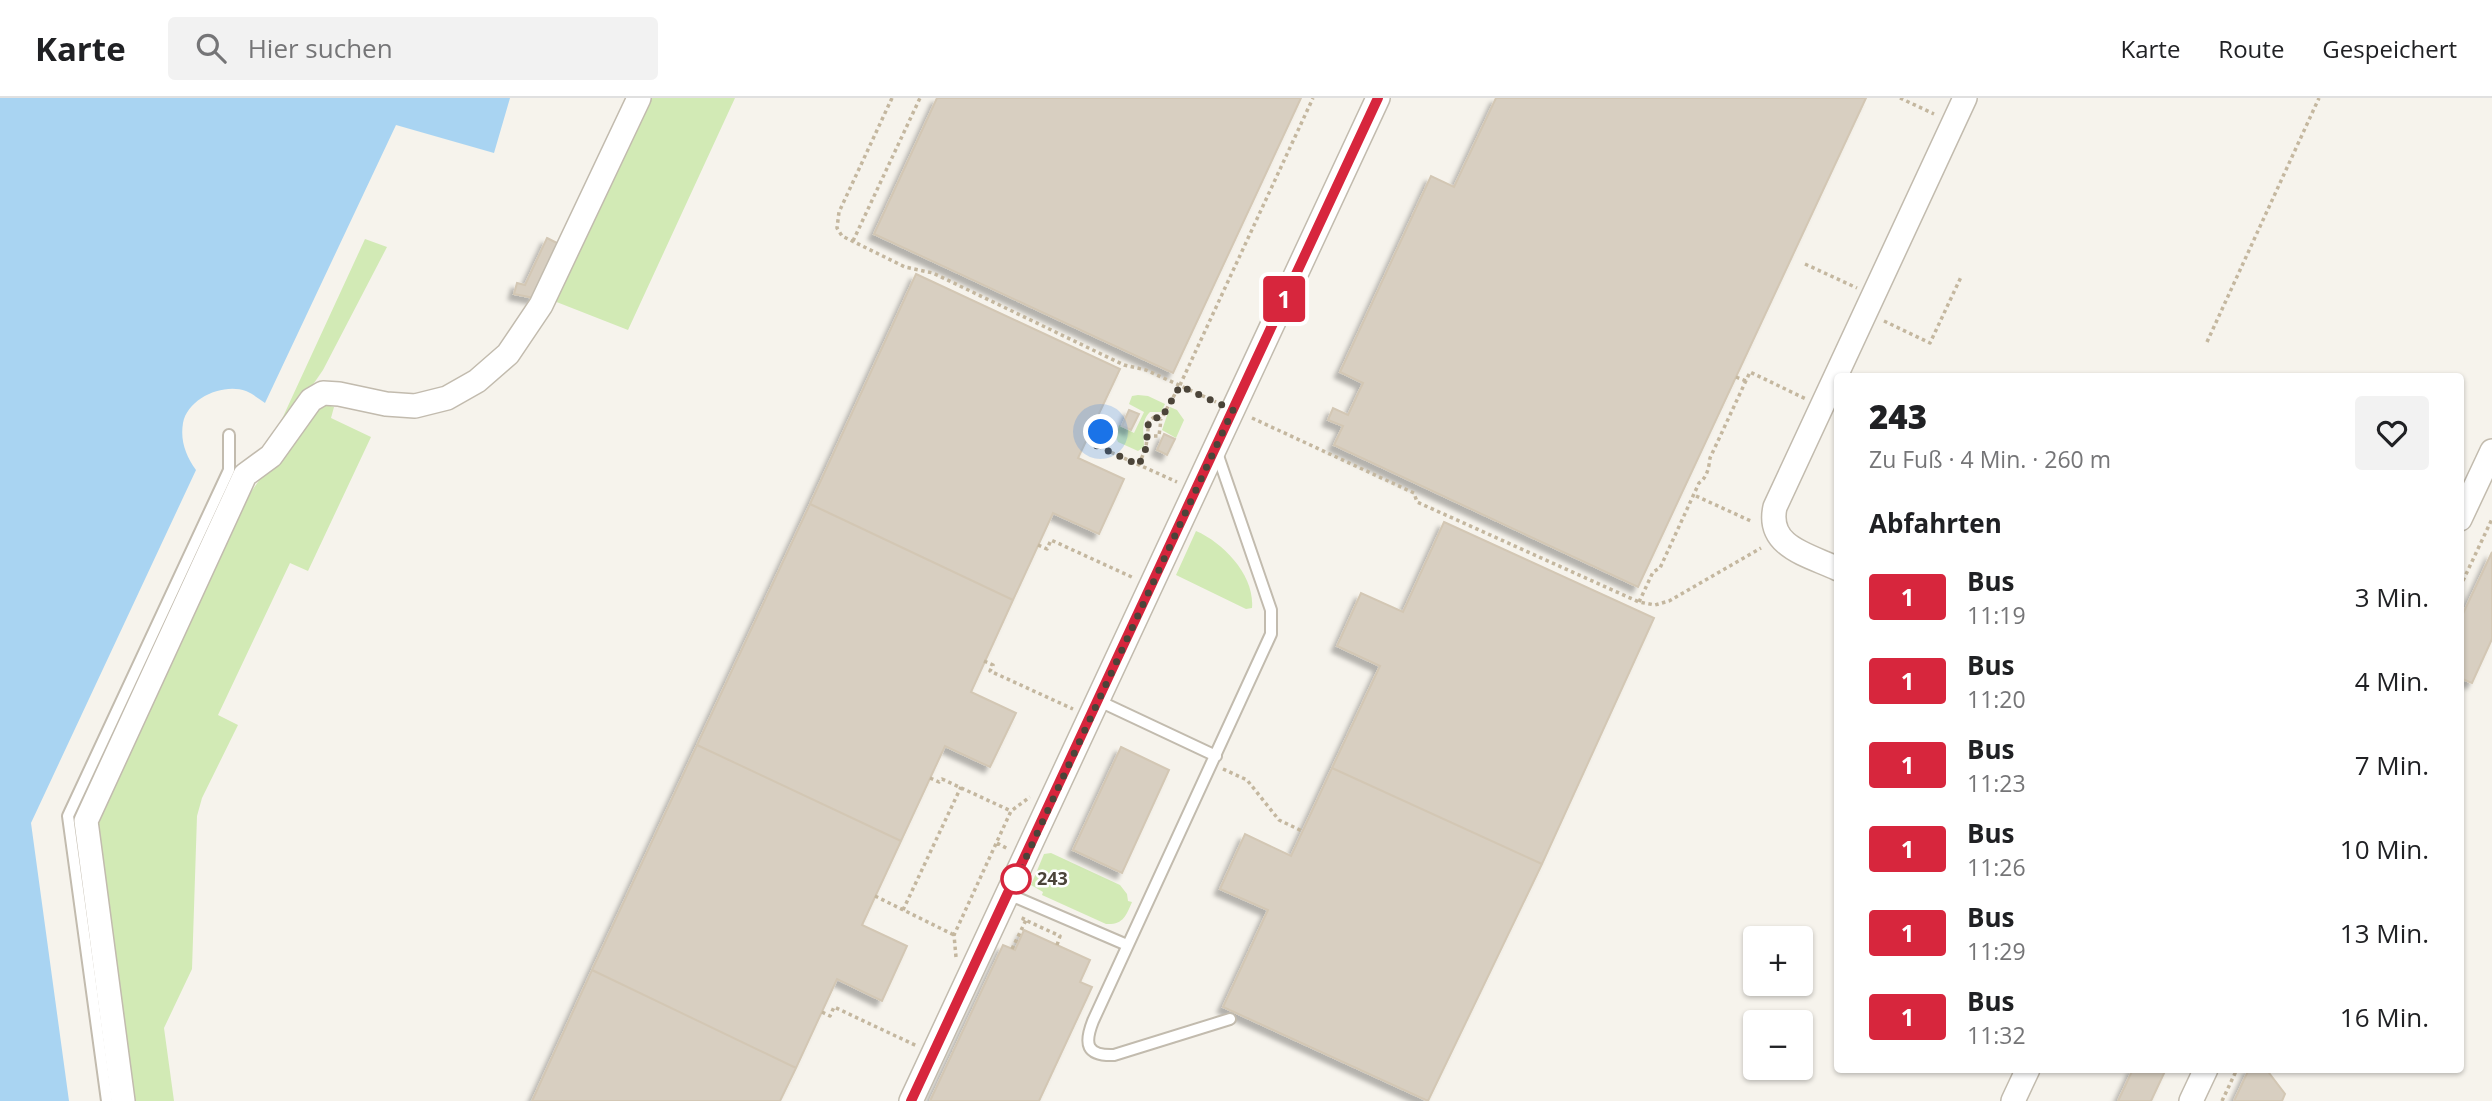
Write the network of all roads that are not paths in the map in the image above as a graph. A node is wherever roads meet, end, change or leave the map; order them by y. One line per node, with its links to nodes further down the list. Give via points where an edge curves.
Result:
1 (639, 98): 19 (street, via 541,305 508,354 477,381 447,398 415,405 323,393 311,400 271,456 245,475 86,821)
2 (1378, 98): 7 (street)
3 (1965, 98): 4 (street)
4 (1837, 373)
5 (1834, 380): 10 (street, via 1772,518 1783,542)
6 (229, 435): 18 (lane, via 229,470 68,816)
7 (1215, 448): 11 (street); 12 (lane, via 1271,610 1271,634)
8 (2492, 451): 9 (street)
9 (2464, 510)
10 (1834, 567)
11 (1099, 701): 12 (lane); 13 (street)
12 (1216, 756): 14 (lane)
13 (1009, 894): 14 (lane); 20 (street)
14 (1127, 945): 15 (lane, via 1087,1036 1092,1051 1114,1055)
15 (1230, 1019)
16 (2026, 1073): 21 (street)
17 (2204, 1073): 22 (street)
18 (107, 1101)
19 (123, 1101)
20 (911, 1101)
21 (2013, 1101)
22 (2191, 1101)

